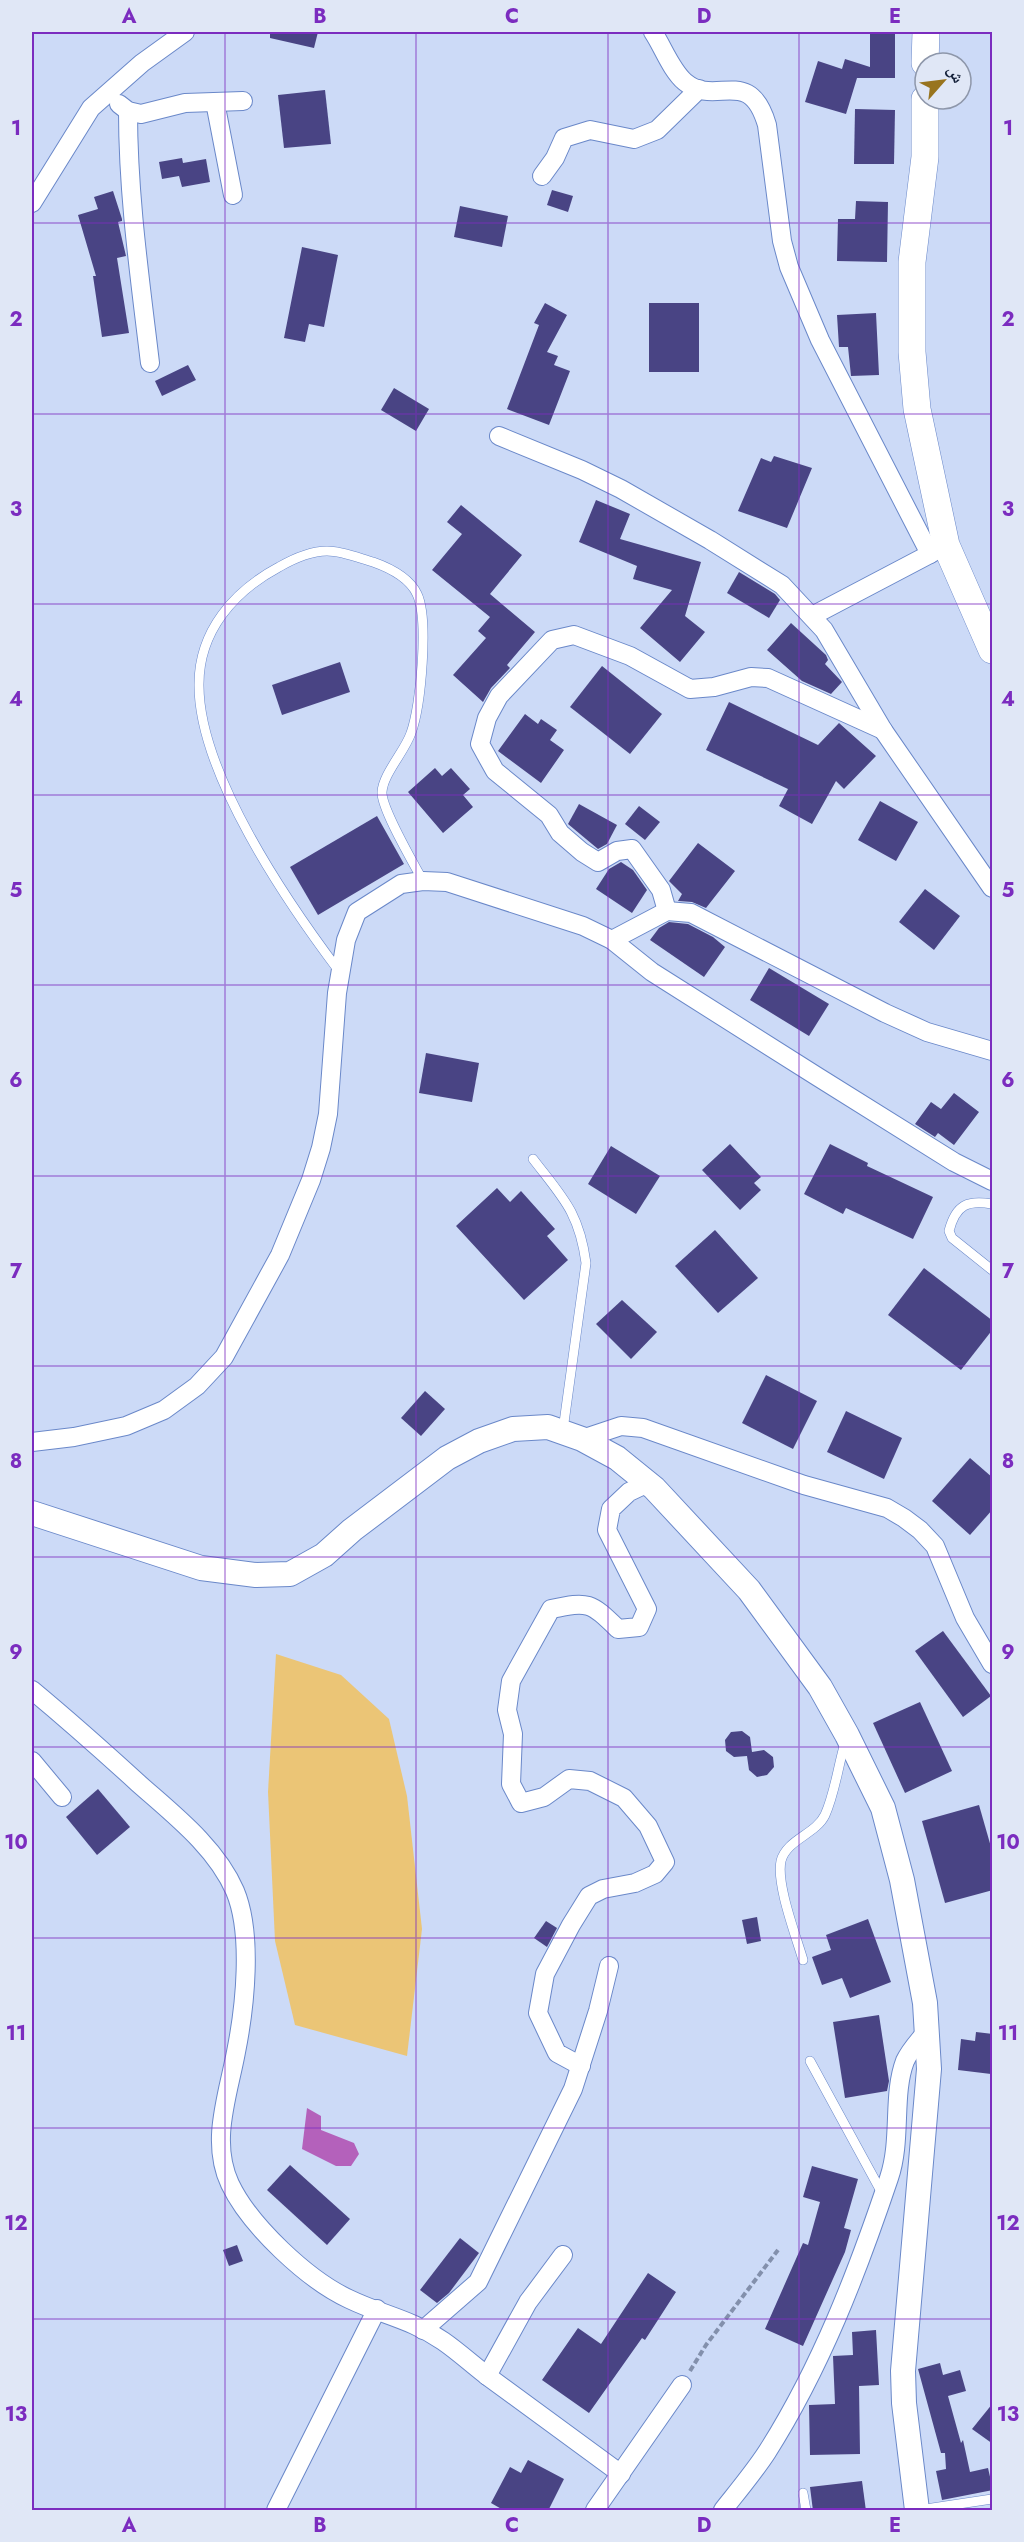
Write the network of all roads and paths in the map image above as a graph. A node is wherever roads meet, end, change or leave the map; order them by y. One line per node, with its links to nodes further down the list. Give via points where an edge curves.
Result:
1 (185, 32): 6 (street, via 142,63)
2 (653, 32): 5 (street, via 676,72)
3 (926, 32): 4 (main road)
4 (925, 51)
5 (699, 89): 11 (street, via 657,130 634,139 590,130 564,138); 16 (street, via 746,92 763,110 789,267 820,340)
6 (111, 93): 9 (street); 13 (street, via 92,108)
7 (243, 100): 8 (street)
8 (215, 102): 9 (street, via 185,103 141,114); 12 (street)
9 (128, 111): 14 (street, via 133,223)
10 (925, 111): 16 (main road, via 925,157 912,262 912,352)
11 (542, 176)
12 (233, 195)
13 (32, 203)
14 (150, 363)
15 (499, 436): 17 (street, via 582,470 659,511 782,585)
16 (938, 549): 17 (street); 18 (main road)
17 (812, 616): 19 (street)
18 (993, 650)
19 (883, 730): 21 (street); 22 (street, via 768,678 751,677 690,689 630,656 574,635 552,640 499,696 487,718 480,744 495,771 549,815 560,833 582,852 598,861 617,851 632,849 661,890)
20 (423, 881): 23 (street, via 447,882 583,926); 24 (street, via 401,884 357,912 346,939); 24 (lane, via 382,793 411,733 417,709 423,634 422,608 416,592 386,567 358,557 328,551 295,558 260,577 228,605 213,627 202,654 201,713 234,806 301,921)
21 (993, 888)
22 (667, 910): 23 (street); 25 (street, via 691,913 927,1032)
23 (612, 940): 27 (street, via 652,972 788,1058 954,1162)
24 (340, 973): 31 (street, via 328,1114 321,1148 280,1255 224,1357 197,1386 164,1410 126,1426)
25 (993, 1051)
26 (533, 1159): 30 (lane, via 573,1211 586,1263)
27 (993, 1180)
28 (993, 1204): 29 (lane, via 965,1204 949,1231 952,1238)
29 (993, 1270)
30 (572, 1435): 32 (main road, via 617,1458); 33 (main road, via 548,1427 513,1429 471,1445 413,1481 324,1555 290,1574 256,1575 201,1568); 34 (street, via 621,1426 643,1428 804,1485 887,1508 920,1530 935,1546 965,1618)
31 (32, 1442)
32 (648, 1483): 36 (main road, via 750,1590 820,1687); 43 (street, via 629,1492 611,1509 607,1530 646,1609 639,1627 618,1629 597,1608 580,1603 551,1609 512,1681 507,1710 513,1734 511,1784 521,1803 544,1797 569,1779 590,1781 624,1798 648,1826 665,1862 655,1874 590,1896 545,1974 538,2013 557,2053)
33 (32, 1513)
34 (993, 1664)
35 (32, 1690): 47 (street, via 175,1816 220,1866 235,1892 246,1966 241,2030 220,2139 221,2161 246,2210 283,2251 333,2291)
36 (847, 1735): 39 (lane, via 824,1816 781,1859 783,1888); 41 (main road, via 884,1808 902,1880 925,2003)
37 (32, 1761): 38 (street)
38 (62, 1797)
39 (803, 1960)
40 (609, 1966): 43 (street)
41 (926, 2032): 44 (street, via 906,2061 900,2080 896,2152); 58 (main road, via 926,2117 903,2371 903,2403)
42 (810, 2061): 44 (lane)
43 (581, 2066): 48 (street, via 542,2156 478,2282)
44 (884, 2194): 56 (street, via 848,2293 809,2378 766,2454)
45 (778, 2250): 50 (path, via 706,2344)
46 (563, 2255): 49 (street, via 528,2302)
47 (377, 2309): 48 (street); 54 (street)
48 (423, 2330): 49 (street)
49 (487, 2376): 51 (street)
50 (682, 2385): 51 (street)
51 (621, 2474): 55 (street)
52 (803, 2493): 57 (lane)
53 (993, 2499): 58 (lane)
54 (276, 2511)
55 (595, 2511)
56 (723, 2511)
57 (806, 2511)
58 (918, 2511)

